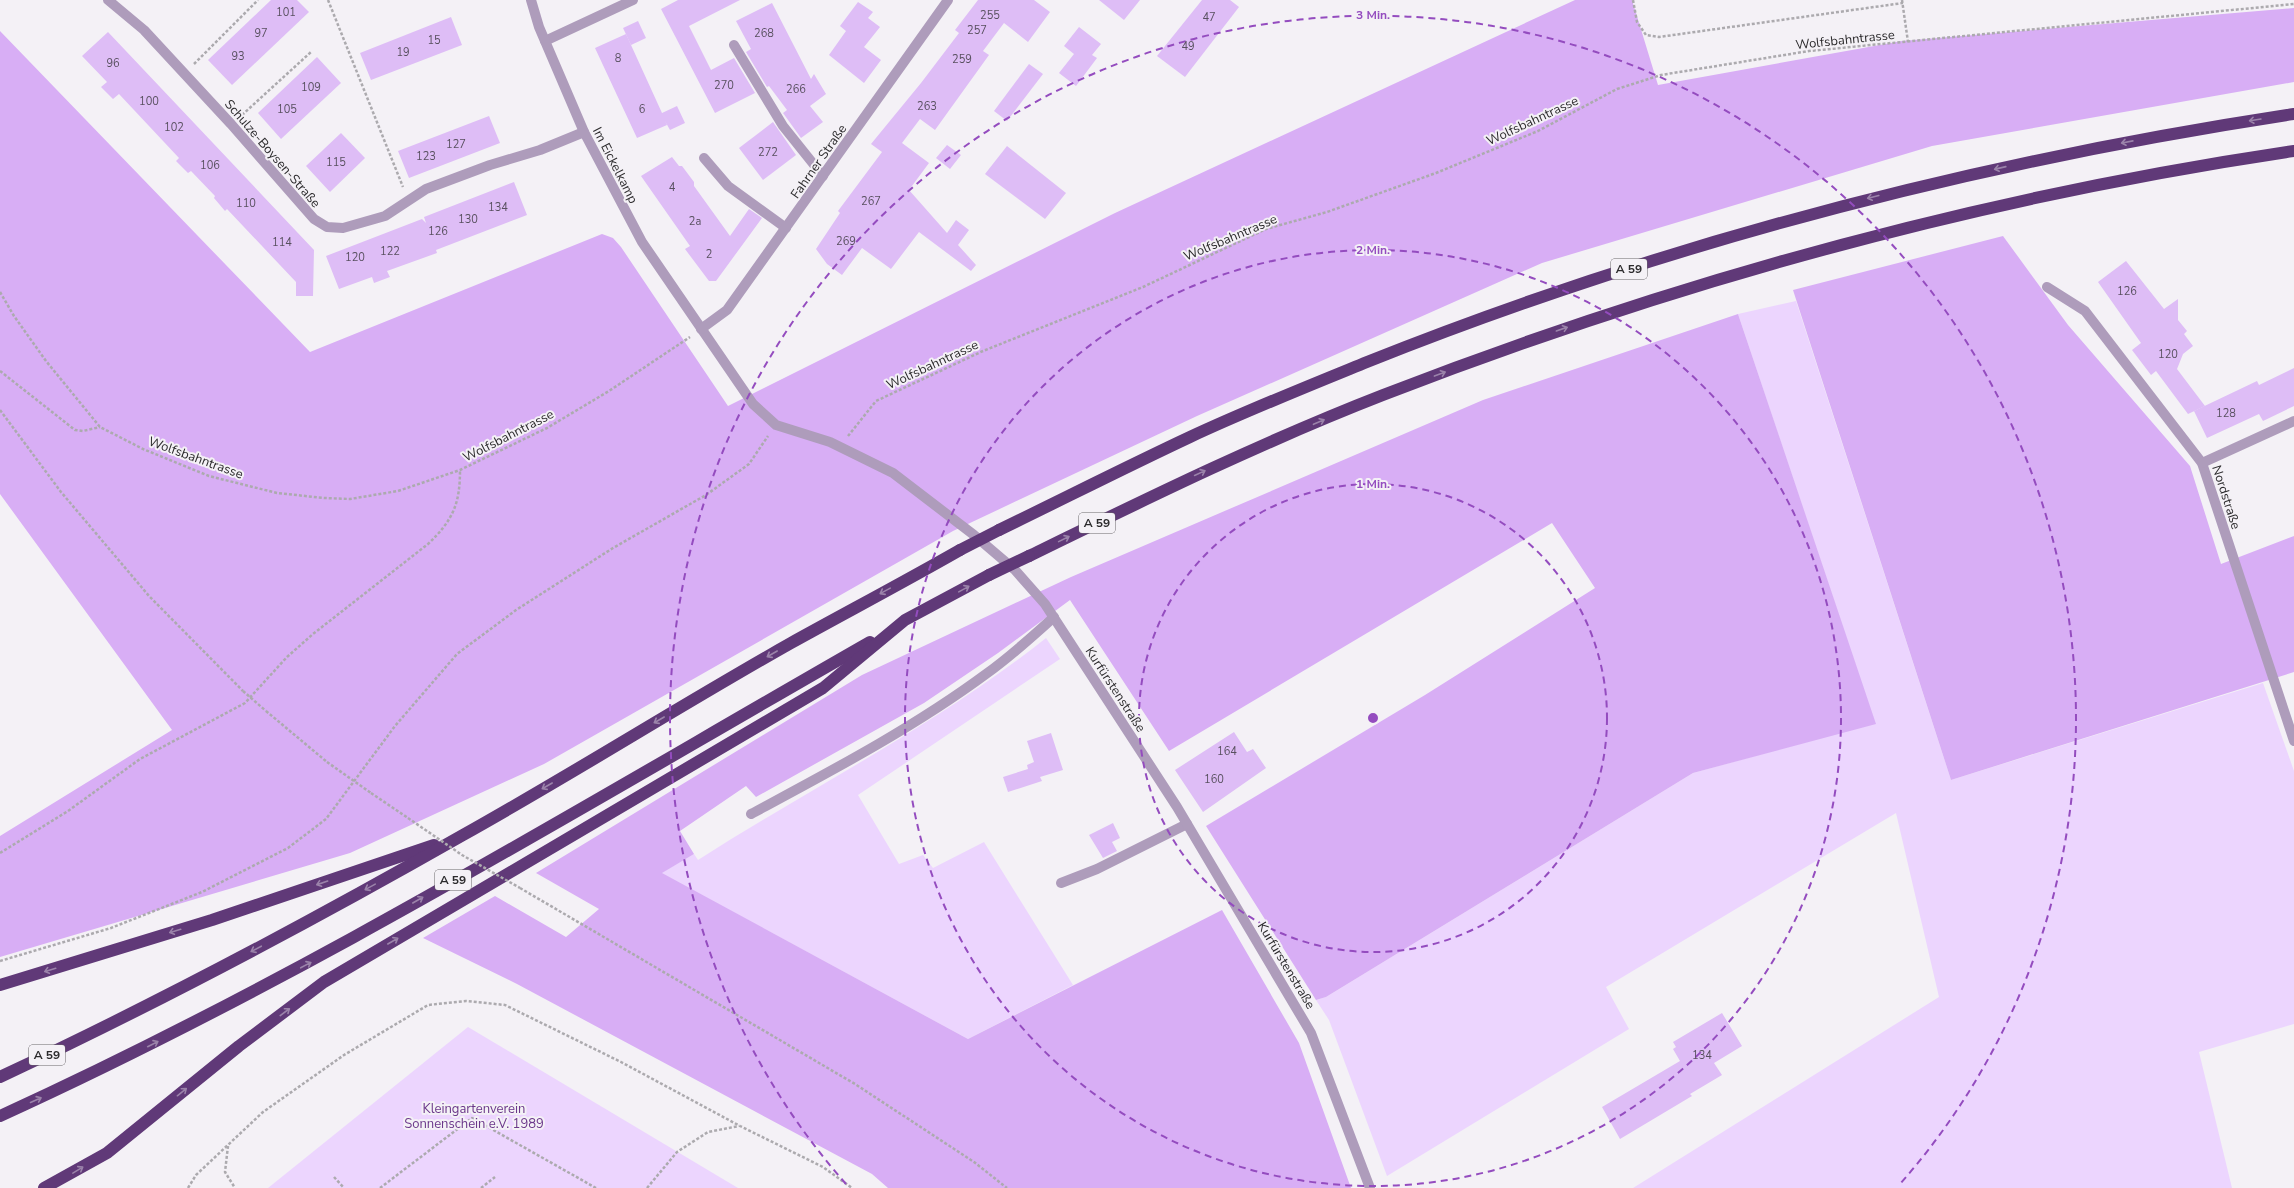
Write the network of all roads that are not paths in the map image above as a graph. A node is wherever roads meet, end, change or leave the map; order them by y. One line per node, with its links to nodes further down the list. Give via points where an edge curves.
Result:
1 (108, 0): 8 (street, Schulze-Boysen-Straße, via 144,30 314,219 327,227 343,228 385,216 426,189 540,150)
2 (531, 0): 5 (street, Im Eickelkamp)
3 (633, 0): 5 (street)
4 (948, 0): 11 (street, Fahrner Straße)
5 (546, 41): 8 (street, Im Eickelkamp)
6 (734, 45): 11 (street, via 783,126)
7 (2294, 114): 22 (highway, A 59, one-way to 22, bridge, via 2189,130 2041,158 1870,198 1680,252 1548,295 1368,362 1192,436 960,550 791,643)
8 (584, 132): 14 (street, Im Eickelkamp, via 642,242)
9 (2294, 151): 18 (highway, A 59, one-way to 9, bridge, via 989,575 1204,471 1380,396 1560,329 1707,282 1880,234 2049,194 2201,165)
10 (704, 158): 12 (street, via 728,186)
11 (823, 176): 12 (street, Fahrner Straße)
12 (786, 228): 14 (street, Fahrner Straße, via 727,310)
13 (2047, 287): 16 (street, Nordstraße, via 2085,311)
14 (701, 329): 17 (street, Kurfürstenstraße, via 753,404 776,425 830,442 894,473 974,534 1015,570)
15 (2294, 421): 16 (street)
16 (2202, 463): 19 (street, Nordstraße)
17 (1054, 618): 20 (street, via 986,674 932,710 884,741); 21 (street, Kurfürstenstraße)
18 (897, 626): 26 (highway, A 59, one-way to 18, via 99,1071 310,962); 27 (highway, one-way to 18, via 107,1153 239,1046 324,982 823,688)
19 (2294, 741)
20 (751, 814)
21 (1187, 824): 23 (street, via 1097,869); 28 (street, Kurfürstenstraße, via 1312,1033)
22 (465, 834): 24 (highway, one-way to 24, via 212,920); 25 (highway, A 59, one-way to 25, via 205,977)
23 (1061, 882)
24 (0, 985)
25 (0, 1077)
26 (0, 1116)
27 (44, 1188)
28 (1370, 1188)

